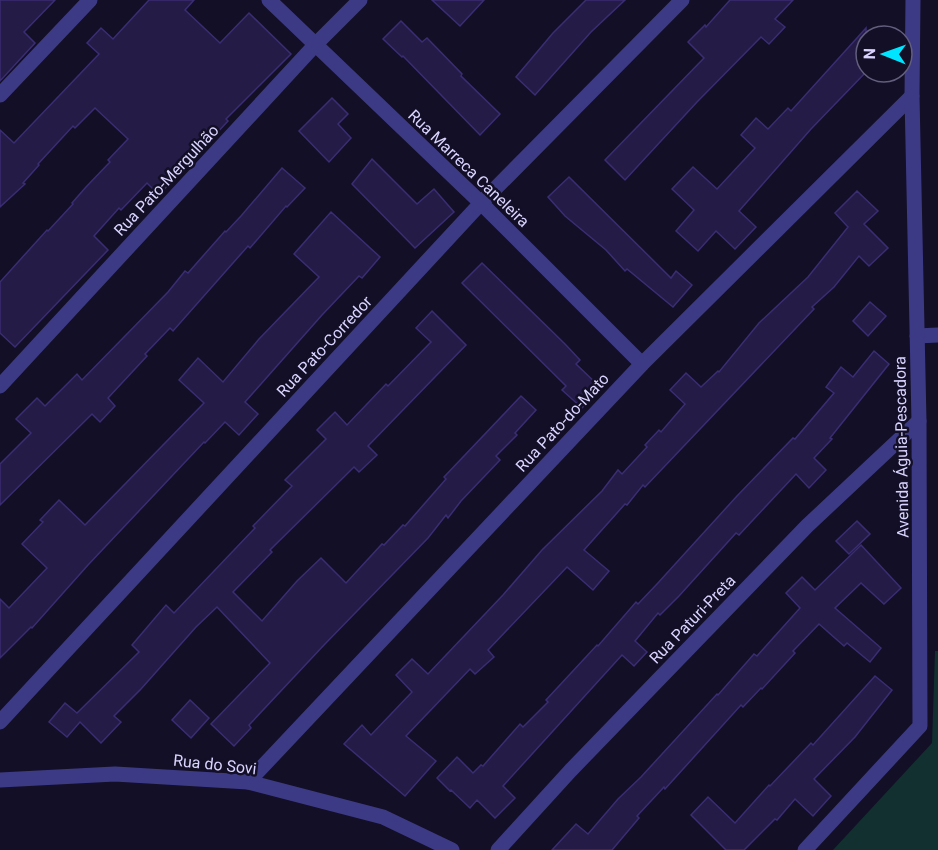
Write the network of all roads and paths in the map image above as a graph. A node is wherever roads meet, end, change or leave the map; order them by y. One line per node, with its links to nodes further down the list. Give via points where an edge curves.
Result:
1 (90, 0): 7 (street)
2 (269, 0): 6 (street, Rua Marreca Caneleira)
3 (360, 0): 6 (street, Rua Pato-Mergulhão)
4 (682, 0): 9 (street, Rua Pato-Corredor)
5 (914, 0): 8 (street, Avenida Águia-Pescadora)
6 (316, 44): 9 (street, Rua Marreca Caneleira); 13 (street, Rua Pato-Mergulhão)
7 (0, 95)
8 (912, 96): 11 (street, Avenida Águia-Pescadora); 12 (street, Rua Pato-do-Mato)
9 (481, 203): 12 (street, Rua Marreca Caneleira); 15 (street, Rua Pato-Corredor)
10 (938, 335): 11 (street)
11 (917, 336): 14 (street, Avenida Águia-Pescadora)
12 (642, 364): 17 (street, Rua Pato-do-Mato)
13 (0, 386)
14 (919, 421): 19 (street, Rua Paturi-Preta, via 807,526); 20 (street, Avenida Águia-Pescadora, via 920,726)
15 (0, 722)
16 (0, 780): 17 (street, Rua do Sovi, via 115,774)
17 (248, 783): 18 (street, Rua do Sovi, via 383,817)
18 (452, 850)
19 (498, 850)
20 (805, 850)

